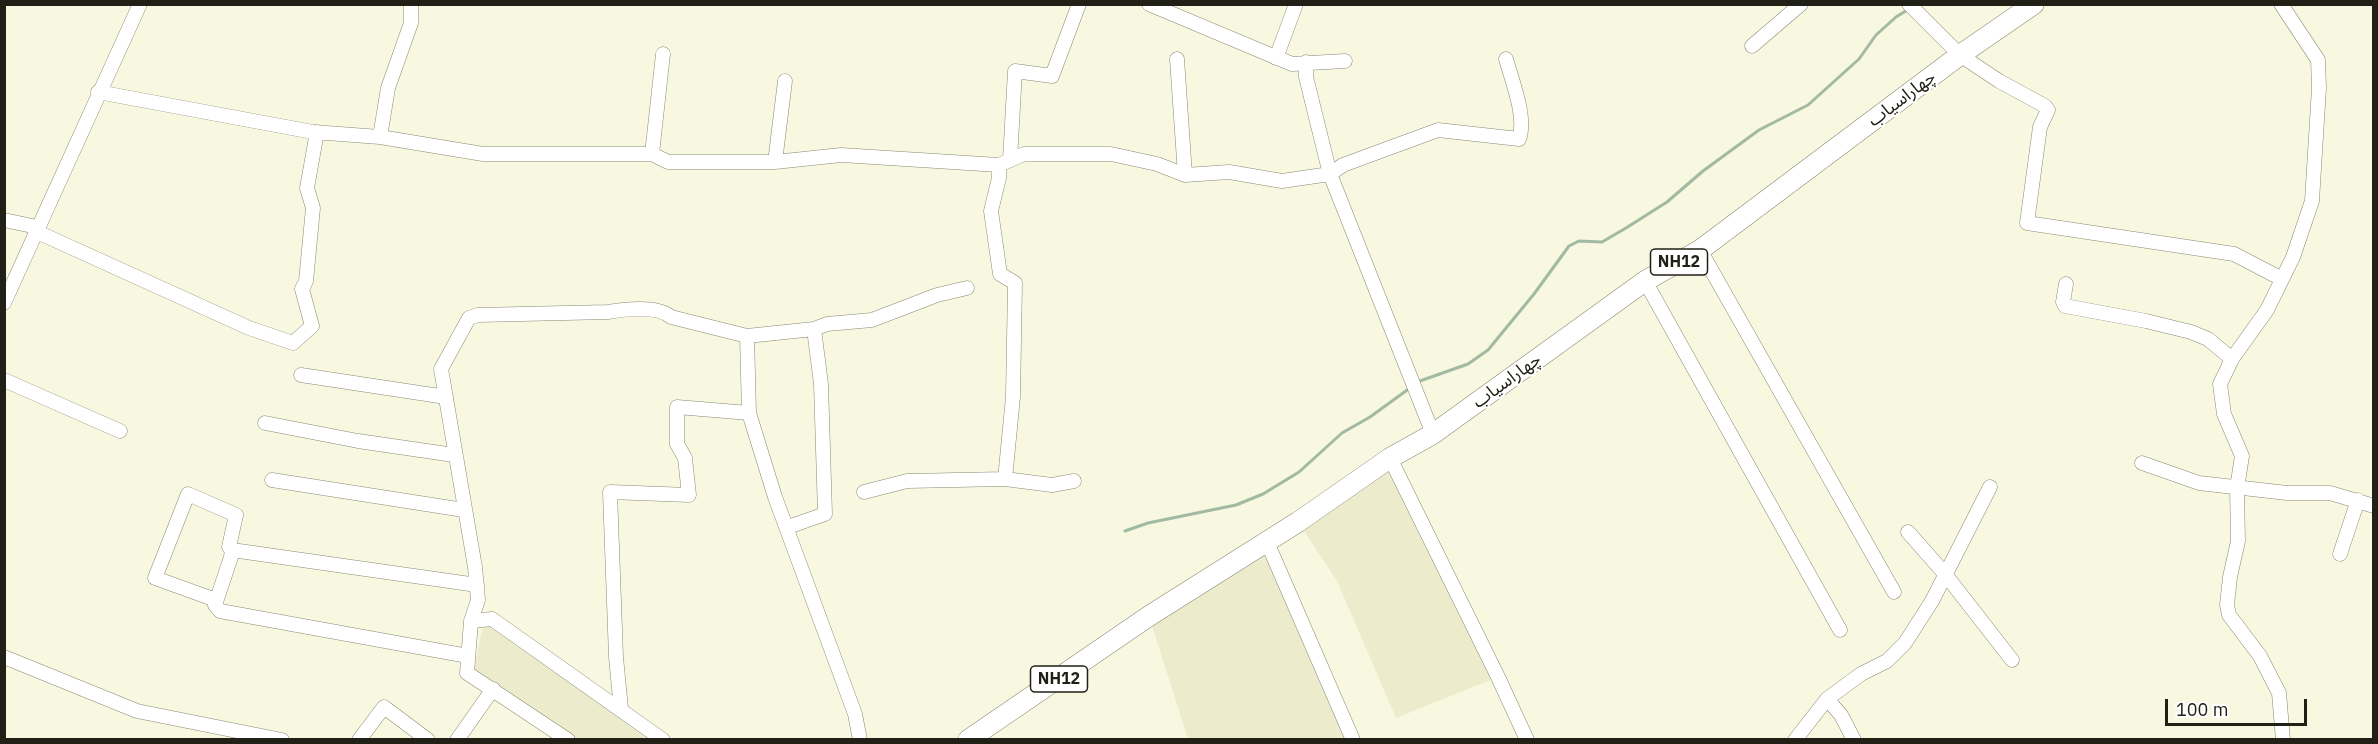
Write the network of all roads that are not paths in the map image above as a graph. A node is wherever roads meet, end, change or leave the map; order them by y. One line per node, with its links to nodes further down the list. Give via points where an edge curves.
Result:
1 (140, 4): 19 (street)
2 (411, 4): 21 (street, via 411,23 388,88)
3 (1079, 4): 24 (street, via 1052,76 1015,71)
4 (1149, 4): 13 (street)
5 (1296, 4): 13 (street)
6 (1802, 4): 10 (street)
7 (2034, 4): 12 (highway, چهاراسیاب / NH12)
8 (2281, 4): 30 (street, via 2318,60 2319,88 2312,201)
9 (1913, 7): 12 (street)
10 (1752, 46)
11 (663, 54): 22 (street)
12 (1960, 55): 29 (highway, چهاراسیاب / NH12); 30 (street, via 2048,110 2040,127 2027,223 2234,254)
13 (1276, 58): 17 (street, via 1292,64)
14 (1177, 59): 26 (street)
15 (1506, 59): 25 (street, via 1519,109 1519,139 1438,130 1343,165)
16 (1345, 61): 17 (street)
17 (1306, 62): 25 (street, via 1306,78)
18 (785, 81): 23 (street)
19 (98, 92): 20 (street); 28 (street)
20 (317, 132): 21 (street); 28 (street, via 307,188 313,208 302,290 312,326 293,343 249,328)
21 (380, 137): 22 (street, via 483,154)
22 (652, 154): 23 (street, via 668,162)
23 (774, 162): 24 (street, via 841,154)
24 (1004, 162): 26 (street, via 1024,154 1111,154); 48 (street, via 991,211 1000,274 1015,283 1013,397)
25 (1330, 174): 26 (street, via 1282,181 1229,172); 44 (street)
26 (1185, 175)
27 (4, 220): 28 (street)
28 (36, 229): 34 (street)
29 (1700, 250): 31 (highway, چهاراسیاب / NH12); 64 (street)
30 (2282, 279): 37 (street, via 2267,310)
31 (1645, 281): 44 (highway, چهاراسیاب / NH12); 67 (street)
32 (2066, 284): 37 (street, via 2062,302 2065,306 2191,332 2208,339)
33 (967, 288): 35 (street, via 872,320)
34 (4, 303)
35 (814, 329): 36 (street); 57 (street, via 821,384 825,514)
36 (747, 336): 40 (street, via 671,317 664,311 478,315 469,318 441,369); 41 (street)
37 (2232, 359): 52 (street, via 2220,384 2224,414 2241,456)
38 (301, 375): 40 (street)
39 (4, 380): 43 (street)
40 (446, 397): 45 (street)
41 (749, 413): 57 (street); 73 (street, via 677,407 677,444 685,458 689,495 610,492)
42 (265, 423): 45 (street)
43 (120, 431)
44 (1433, 434): 46 (highway, چهاراسیاب / NH12)
45 (454, 455): 56 (street)
46 (1390, 458): 59 (highway, چهاراسیاب / NH12); 83 (street)
47 (2142, 463): 52 (street, via 2199,483)
48 (1005, 479): 50 (street, via 1052,485); 53 (street, via 907,481)
49 (272, 480): 56 (street)
50 (1074, 481)
51 (1990, 487): 62 (street)
52 (2237, 488): 54 (street, via 2287,494 2330,493); 86 (street, via 2238,541 2226,605 2279,693)
53 (864, 492)
54 (2358, 500): 55 (street); 61 (street)
55 (2373, 506)
56 (464, 510): 63 (street)
57 (788, 527): 80 (street, via 855,714)
58 (1908, 532): 62 (street)
59 (1267, 542): 81 (highway, چهاراسیاب / NH12, via 1149,616); 82 (street)
60 (232, 550): 63 (street); 65 (street); 65 (street, via 229,547 236,515 188,494 155,578)
61 (2340, 554)
62 (1945, 574): 70 (street); 72 (street, via 1932,601 1897,652)
63 (477, 585): 66 (street, via 478,600)
64 (1894, 592)
65 (216, 600): 68 (street, via 220,611)
66 (471, 621): 68 (street); 73 (street, via 492,619)
67 (1840, 630)
68 (468, 656): 71 (street, via 466,673)
69 (4, 657): 74 (street, via 136,711)
70 (2012, 660)
71 (493, 689): 77 (street); 78 (street)
72 (1827, 699): 84 (street); 85 (street)
73 (621, 709): 79 (street)
74 (282, 740)
75 (359, 740): 76 (street, via 384,707)
76 (428, 740)
77 (458, 740)
78 (568, 740)
79 (663, 740)
80 (860, 740)
81 (968, 740)
82 (1353, 740)
83 (1527, 740)
84 (1795, 740)
85 (1854, 740)
86 (2283, 740)

